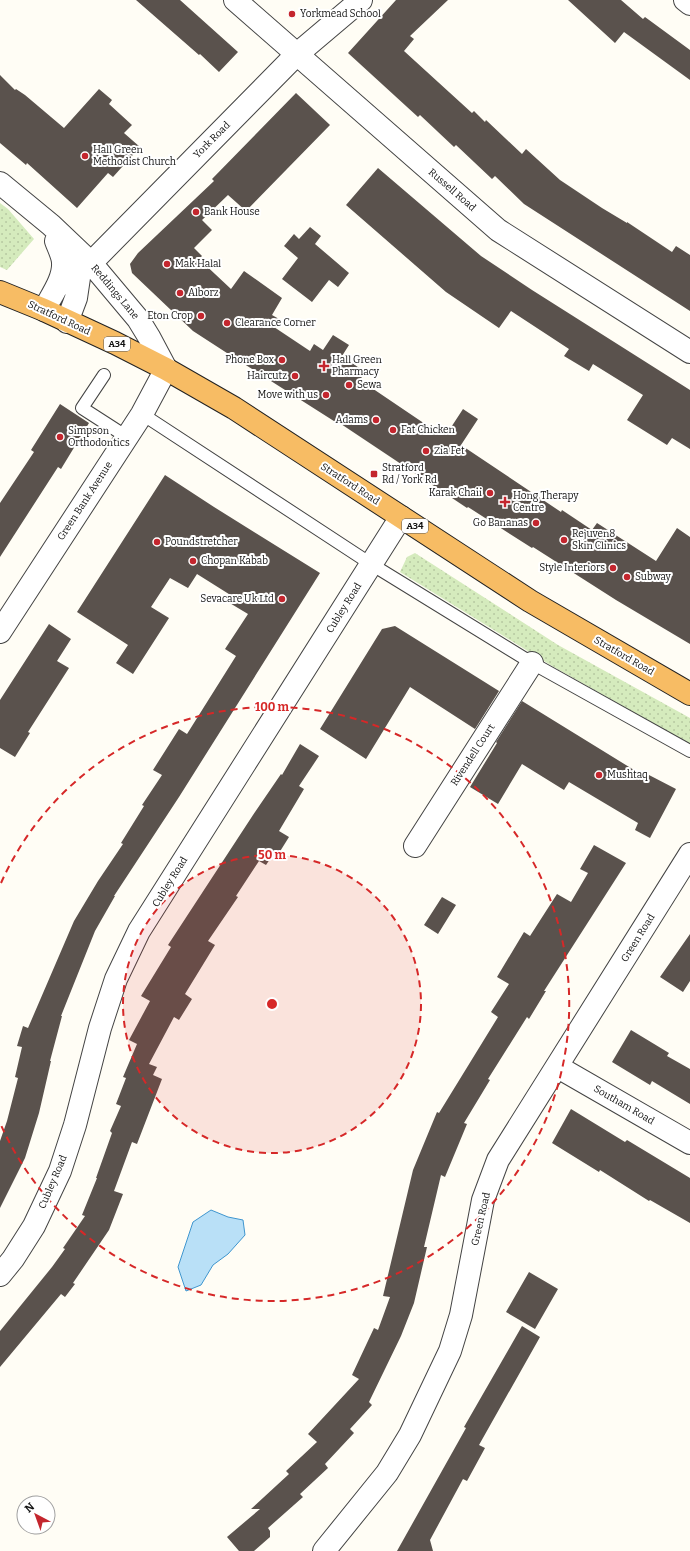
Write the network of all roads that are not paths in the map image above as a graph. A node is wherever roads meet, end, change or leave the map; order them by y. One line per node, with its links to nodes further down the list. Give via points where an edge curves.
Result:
1 (235, 0): 5 (street, Russell Road)
2 (361, 0): 5 (street, York Road)
3 (685, 0): 4 (street)
4 (690, 4)
5 (296, 55): 7 (street, York Road); 11 (street, Russell Road, via 498,230)
6 (0, 183): 7 (street, Reddings Lane, via 51,225)
7 (78, 269): 9 (street, via 60,279); 10 (street, Reddings Lane, via 76,298); 12 (street, Reddings Lane, via 138,319)
8 (0, 292): 9 (highway, Stratford Road / A34)
9 (44, 310): 10 (highway, Stratford Road / A34)
10 (67, 322): 12 (highway, Stratford Road / A34)
11 (690, 352)
12 (166, 369): 14 (street, Green Bank Avenue); 16 (highway, Stratford Road / A34, via 234,408)
13 (104, 375): 15 (lane, via 82,408)
14 (142, 414): 15 (street, Green Bank Avenue); 17 (lane)
15 (127, 437): 18 (street, Green Bank Avenue)
16 (401, 517): 17 (street, Cubley Road); 20 (highway, Stratford Road / A34, via 530,601)
17 (372, 564): 19 (lane); 26 (street, Cubley Road, via 140,931 116,979 60,1171 34,1226)
18 (0, 632)
19 (532, 664): 21 (lane); 22 (street, Rivendell Court)
20 (690, 694)
21 (690, 751)
22 (415, 846)
23 (690, 854): 24 (street, Green Road)
24 (558, 1067): 25 (street, Southam Road); 27 (street, Green Road, via 498,1160 483,1200 461,1315 450,1351 410,1435 387,1473)
25 (690, 1143)
26 (0, 1275)
27 (324, 1551)

